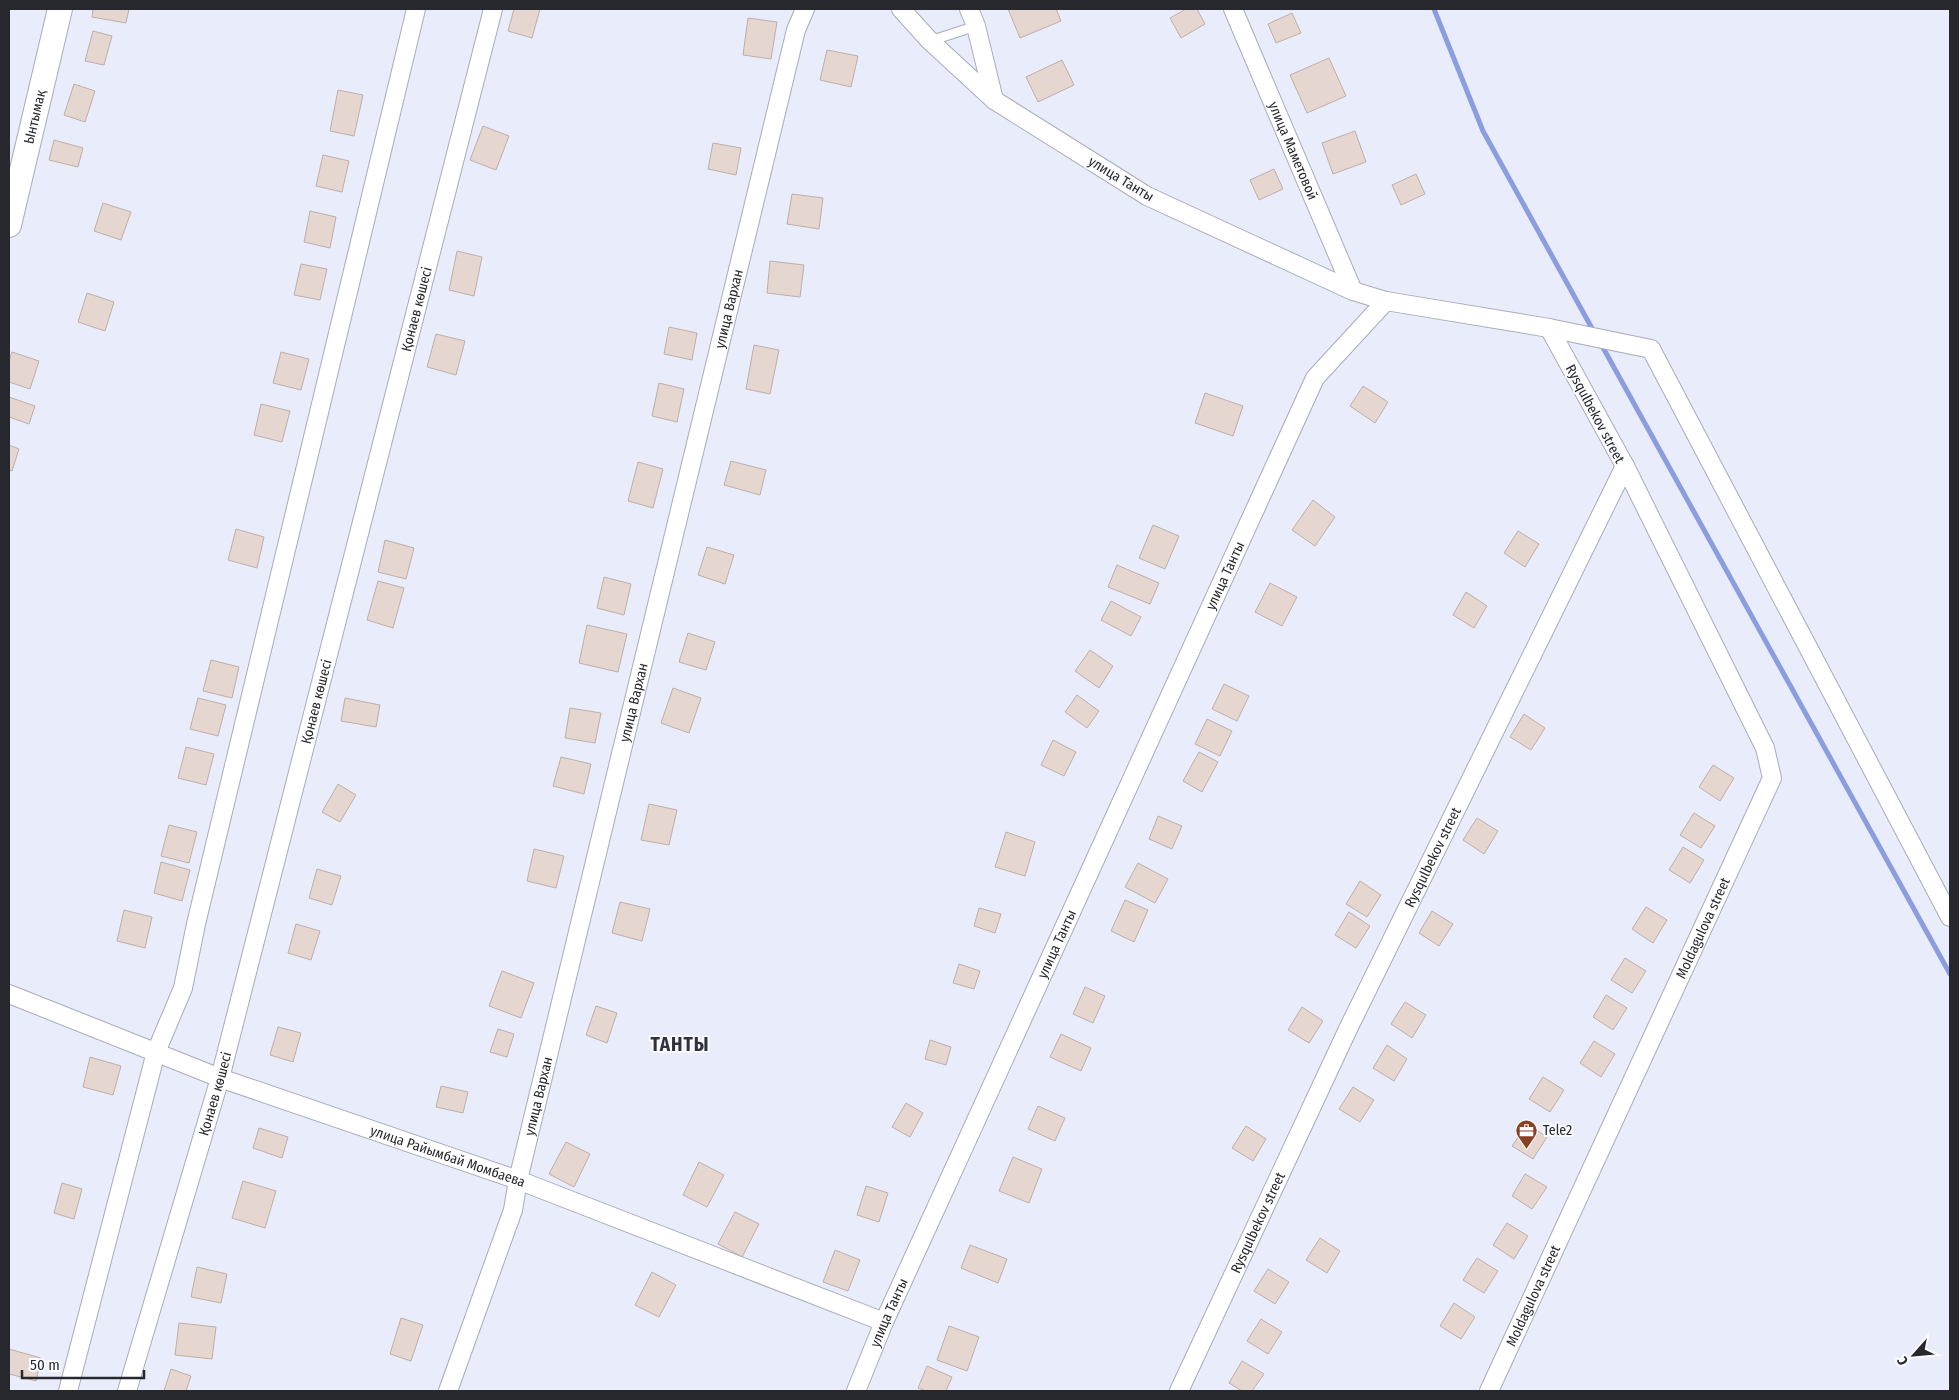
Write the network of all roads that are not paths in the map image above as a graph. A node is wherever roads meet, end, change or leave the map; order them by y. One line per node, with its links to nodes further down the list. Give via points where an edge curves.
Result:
1 (60, 9): 11 (street, Ынтымақ)
2 (416, 9): 18 (street, via 183,988)
3 (493, 9): 19 (street, Қонаев көшесі)
4 (805, 9): 20 (street, улица Вархан, via 796,30)
5 (901, 9): 9 (street, улица Танты)
6 (969, 9): 8 (street)
7 (1233, 9): 12 (street, улица Маметовой)
8 (976, 26): 9 (lane); 10 (street)
9 (930, 41): 10 (street, улица Танты)
10 (994, 100): 12 (street, улица Танты, via 1147,196)
11 (9, 224)
12 (1353, 291): 13 (street, улица Танты)
13 (1386, 301): 14 (street); 21 (street, улица Танты, via 1315,378)
14 (1549, 328): 15 (street, Rysqulbekov street); 16 (street, via 1651,348)
15 (1624, 466): 26 (street, Rysqulbekov street, via 1348,1029); 27 (street, Moldagulova street, via 1765,748 1772,778)
16 (1950, 917)
17 (9, 994): 18 (street, улица Райымбай Момбаева)
18 (156, 1052): 19 (street, улица Райымбай Момбаева); 22 (street)
19 (220, 1078): 20 (street, улица Райымбай Момбаева); 23 (street, Қонаев көшесі)
20 (518, 1180): 21 (street, улица Райымбай Момбаева); 24 (street, улица Вархан, via 513,1210)
21 (884, 1322): 25 (street, улица Танты)
22 (68, 1391)
23 (127, 1391)
24 (448, 1391)
25 (856, 1391)
26 (1179, 1391)
27 (1489, 1391)

